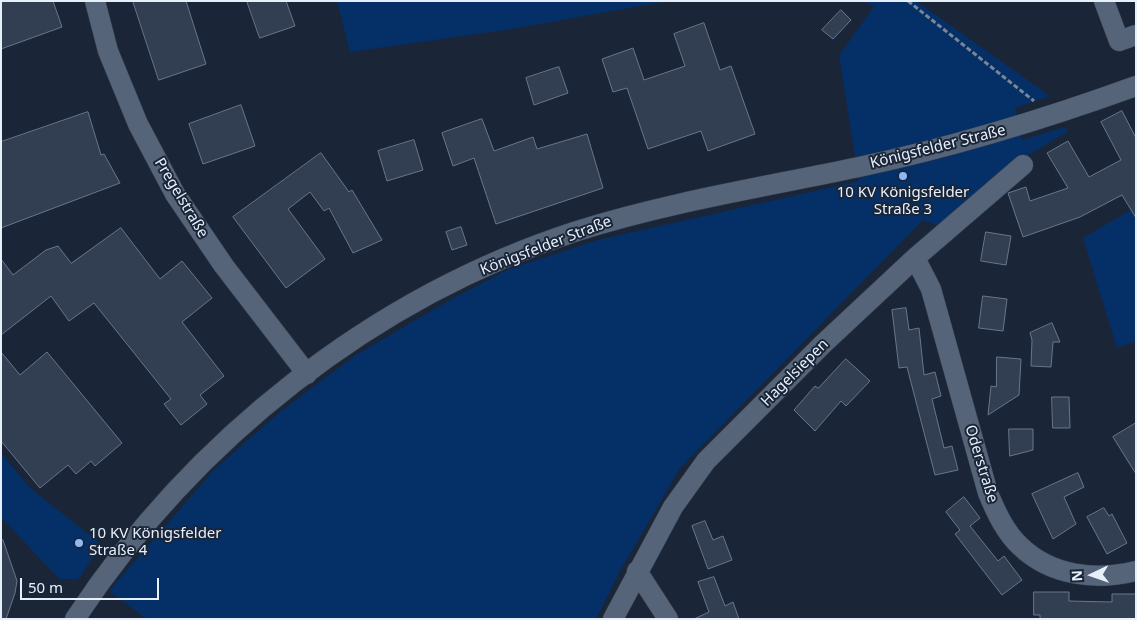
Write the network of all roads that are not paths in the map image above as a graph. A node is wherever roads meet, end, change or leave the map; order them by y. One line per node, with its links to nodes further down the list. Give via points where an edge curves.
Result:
1 (96, 1): 7 (street, Pregelstraße, via 108,51 138,124 175,194 224,266)
2 (1104, 1): 3 (street, via 1119,41)
3 (1136, 34)
4 (1136, 86): 7 (street, Königsfelder Straße, via 1047,117 910,156 662,207 574,232 497,262 439,290 361,335)
5 (1023, 165): 6 (street, Hagelsiepen)
6 (915, 258): 8 (street, Hagelsiepen, via 706,460 673,507); 9 (street, Oderstraße, via 931,290 988,493 1001,522 1020,546 1041,561 1062,570 1086,577)
7 (307, 374): 10 (street, Königsfelder Straße, via 237,430 180,486 114,565)
8 (637, 571): 11 (street, Hagelsiepen); 12 (street)
9 (1136, 572)
10 (75, 619)
11 (613, 619)
12 (668, 619)

